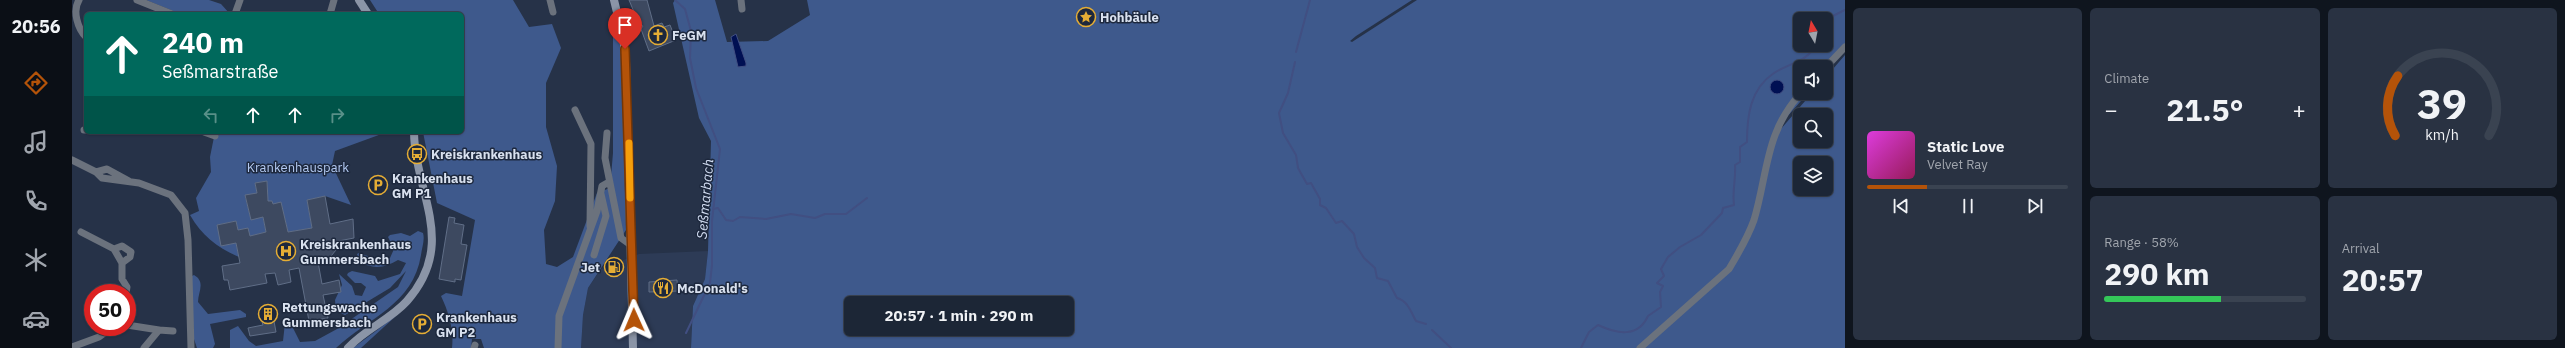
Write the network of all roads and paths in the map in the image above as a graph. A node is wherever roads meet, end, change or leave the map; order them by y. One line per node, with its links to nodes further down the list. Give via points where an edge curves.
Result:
1 (78, 0): 15 (street, via 76,14)
2 (137, 0): 10 (street)
3 (240, 0): 11 (street)
4 (334, 0): 12 (street)
5 (359, 0): 13 (main road)
6 (550, 0): 14 (street)
7 (614, 0): 29 (main road, via 623,37 628,93)
8 (741, 0): 9 (street)
9 (742, 8)
10 (167, 12)
11 (236, 12)
12 (331, 12)
13 (367, 12)
14 (553, 12)
15 (84, 35)
16 (1845, 47): 17 (street)
17 (1833, 60)
18 (1796, 100): 44 (street, via 1774,132 1753,221 1738,255 1729,269)
19 (575, 110): 27 (street, via 591,144)
20 (210, 134): 23 (street)
21 (414, 134): 41 (main road, via 432,225 432,245 422,279 398,310)
22 (607, 134): 25 (street, via 605,158)
23 (215, 136)
24 (72, 160): 40 (street, via 96,172 107,169 129,181 171,195 185,213)
25 (609, 182): 26 (street, via 603,184); 29 (street, via 621,238)
26 (601, 193): 27 (street); 31 (street, via 606,216)
27 (591, 228): 42 (street, via 560,316)
28 (81, 232): 30 (street)
29 (632, 246): 43 (main road)
30 (114, 249): 32 (street); 32 (street, via 122,246 130,252 130,257)
31 (594, 256)
32 (122, 263): 33 (street)
33 (124, 284)
34 (136, 326): 35 (street)
35 (159, 330): 36 (street); 39 (street)
36 (173, 331)
37 (100, 336): 38 (street)
38 (72, 347)
39 (144, 348)
40 (191, 348)
41 (348, 348)
42 (558, 348)
43 (633, 348)
44 (1640, 348)

